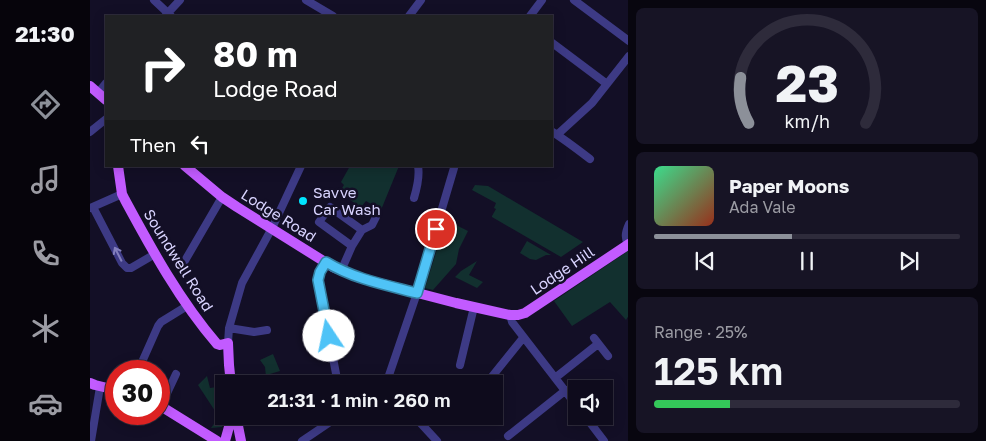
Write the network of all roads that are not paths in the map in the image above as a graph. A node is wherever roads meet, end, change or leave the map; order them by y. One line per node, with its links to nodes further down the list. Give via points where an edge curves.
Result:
1 (154, 0): 7 (street)
2 (180, 0): 7 (street)
3 (306, 0): 8 (street)
4 (421, 0): 9 (street)
5 (542, 0): 10 (street)
6 (574, 0): 11 (street)
7 (168, 15)
8 (331, 15)
9 (410, 15)
10 (531, 15)
11 (628, 41)
12 (553, 44): 14 (street)
13 (628, 56): 14 (street)
14 (607, 84): 17 (street, via 592,103)
15 (105, 120): 16 (street)
16 (90, 132)
17 (554, 132): 18 (street)
18 (590, 159)
19 (118, 167): 24 (main road, Soundwell Road)
20 (186, 167): 25 (main road, Lodge Road)
21 (301, 167): 30 (street)
22 (418, 167): 26 (street)
23 (454, 168): 38 (street)
24 (122, 194): 27 (street); 34 (main road, Soundwell Road)
25 (222, 197): 30 (main road, Lodge Road); 36 (street)
26 (414, 198)
27 (91, 208): 34 (street, one-way to 27, via 127,268)
28 (376, 217): 31 (street, via 372,225)
29 (628, 224): 32 (street, via 625,236)
30 (272, 228): 35 (main road, Lodge Road); 42 (street, via 242,283)
31 (362, 230): 33 (street); 33 (street, via 330,207 319,222)
32 (628, 244): 41 (main road, Lodge Hill, via 525,313)
33 (352, 246): 37 (street)
34 (155, 254): 39 (main road, Soundwell Road)
35 (326, 262): 37 (main road, Lodge Road); 51 (street, via 318,280)
36 (183, 264)
37 (341, 271): 38 (main road, Lodge Road)
38 (417, 293): 40 (main road, Lodge Road); 52 (street)
39 (187, 306): 45 (main road, Soundwell Road, via 217,344); 47 (street, via 161,322)
40 (474, 307): 41 (main road, Lodge Road); 48 (street)
41 (510, 315): 44 (street)
42 (230, 328): 43 (street, via 254,332); 45 (street)
43 (267, 330)
44 (523, 338): 53 (street); 54 (street)
45 (228, 343): 50 (main road)
46 (608, 356): 54 (street, via 596,341)
47 (143, 360)
48 (460, 364)
49 (176, 374): 57 (street)
50 (230, 375)
51 (336, 375)
52 (389, 375)
53 (493, 375)
54 (555, 378): 59 (street)
55 (90, 383): 56 (main road)
56 (100, 386): 58 (main road); 69 (street)
57 (170, 386)
58 (105, 387)
59 (566, 390): 60 (street); 67 (street)
60 (568, 393)
61 (170, 411): 70 (main road)
62 (229, 425): 71 (main road)
63 (238, 425): 72 (main road)
64 (326, 425): 73 (street)
65 (422, 425): 74 (street)
66 (591, 425): 68 (street)
67 (508, 436)
68 (600, 440)
69 (91, 441)
70 (217, 441)
71 (225, 441)
72 (241, 441)
73 (302, 441)
74 (436, 441)

